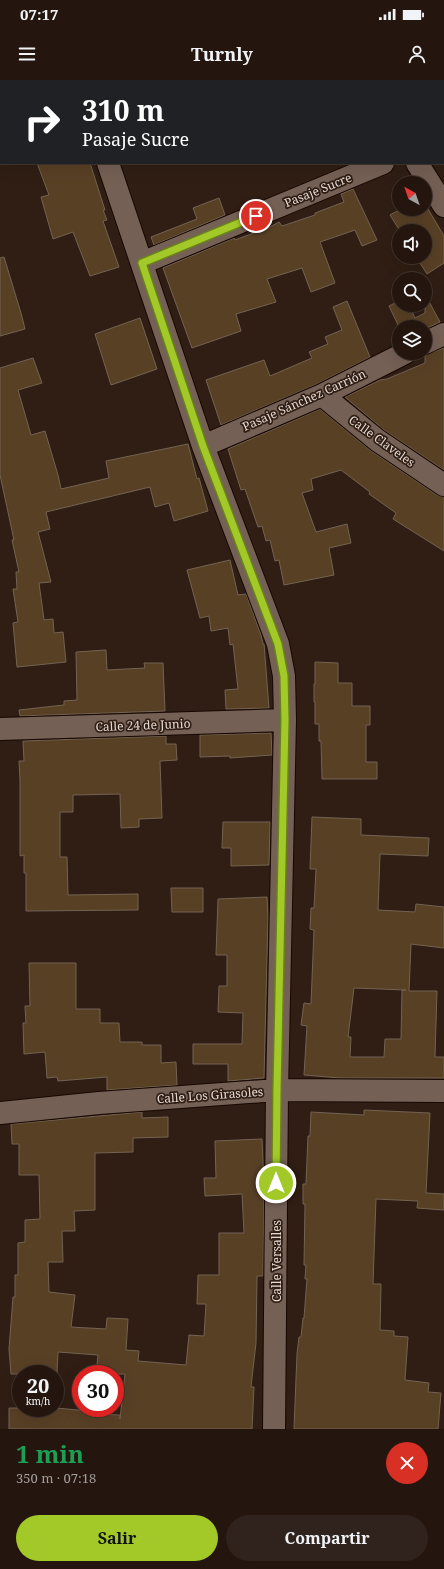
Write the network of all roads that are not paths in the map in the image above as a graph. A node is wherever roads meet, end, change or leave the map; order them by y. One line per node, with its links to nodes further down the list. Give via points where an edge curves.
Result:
1 (108, 164): 5 (street, Calle Versalles)
2 (382, 164): 5 (street, Pasaje Sucre)
3 (418, 164): 4 (street)
4 (444, 206)
5 (142, 263): 10 (street, Calle Versalles)
6 (444, 334): 7 (street)
7 (432, 340)
8 (392, 360): 9 (street, Pasaje Sánchez Carrión)
9 (322, 395): 10 (street, Pasaje Sánchez Carrión); 11 (street, Calle Claveles, via 377,440)
10 (203, 446): 12 (street, Calle Versalles, via 278,644 284,676)
11 (444, 485)
12 (285, 720): 13 (street, Calle 24 de Junio); 14 (street, Calle Versalles)
13 (0, 729)
14 (277, 1090): 15 (street, Calle Los Girasoles); 16 (street, Calle Los Girasoles); 17 (street, Calle Versalles)
15 (444, 1091)
16 (0, 1113)
17 (274, 1429)

